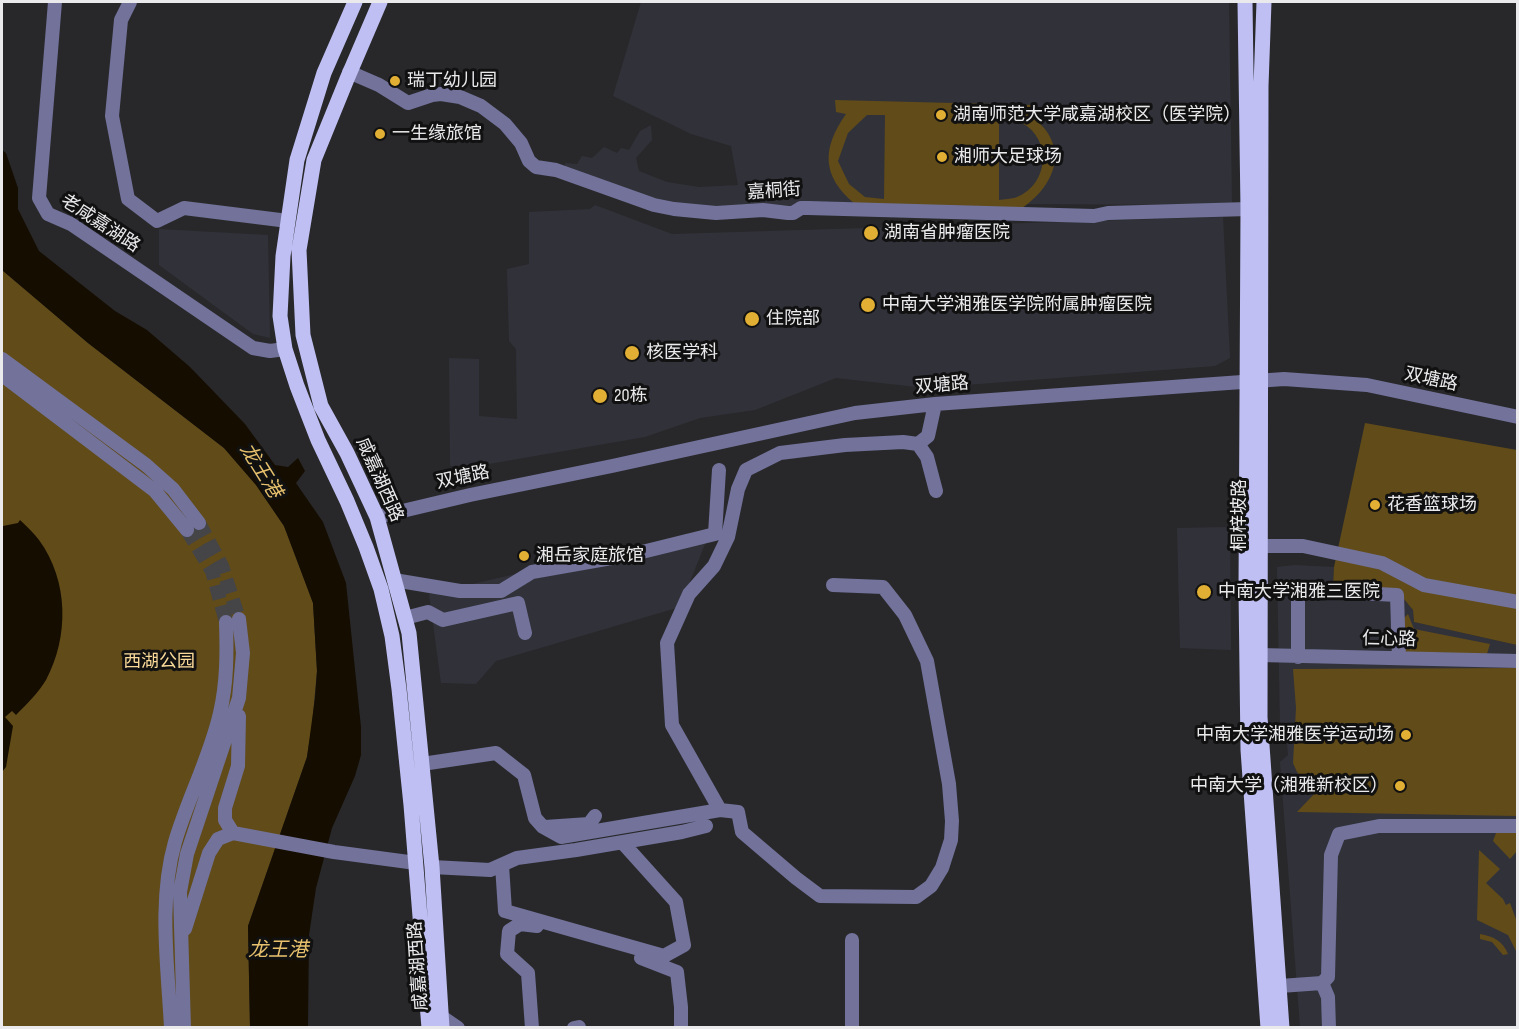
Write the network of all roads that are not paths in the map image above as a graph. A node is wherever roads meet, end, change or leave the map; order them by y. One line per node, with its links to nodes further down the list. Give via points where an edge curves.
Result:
1 (55, 2): 12 (street, 老咸嘉湖路, via 39,198 48,214 71,224 253,348)
2 (130, 2): 11 (street, via 122,20 112,116 128,200 157,221 184,208)
3 (355, 2): 11 (main road, 咸嘉湖西路, via 324,73 297,160)
4 (380, 2): 9 (main road, 咸嘉湖西路)
5 (1245, 2): 10 (main road, 桐梓坡路)
6 (1264, 2): 8 (main road, 桐梓坡路)
7 (1272, 2): 8 (street)
8 (1264, 28): 15 (main road, 桐梓坡路)
9 (349, 72): 10 (street, 嘉桐街, via 408,103 432,94 460,97 481,106 505,124 536,167 674,209 724,214 763,210 793,213 808,208 1074,216); 21 (main road, 咸嘉湖西路, via 314,160 299,250 303,335 321,406)
10 (1248, 209): 15 (main road, 桐梓坡路)
11 (288, 221): 12 (main road, 咸嘉湖西路, via 280,316)
12 (285, 349): 41 (main road, 咸嘉湖西路, via 307,414 381,589 399,689)
13 (2, 359): 14 (street, via 146,465 173,489 193,526 155,491)
14 (2, 375)
15 (1253, 382): 16 (street, 双塘路); 17 (street, 双塘路, via 1284,379 1367,385); 22 (main road, 桐梓坡路); 58 (main road, 桐梓坡路, via 1246,602 1248,750)
16 (935, 404): 18 (street, via 928,436); 21 (street, 双塘路, via 855,412)
17 (1518, 417)
18 (918, 444): 20 (street, via 927,457); 34 (street, via 845,445 780,453 746,470 728,537 714,566 689,594 676,637 668,643 672,724)
19 (719, 470): 23 (street, via 715,534 634,554 532,572 501,591 460,591)
20 (936, 491)
21 (377, 517): 23 (main road, 咸嘉湖西路)
22 (1259, 546): 25 (street, via 1314,548 1382,563 1424,585); 28 (main road, 桐梓坡路)
23 (394, 580): 26 (main road, 咸嘉湖西路)
24 (833, 585): 34 (street, via 883,587 905,615 927,661 952,821 942,868 931,886 916,897 820,896 742,832 738,812)
25 (1518, 602)
26 (405, 618): 27 (street, via 428,612 443,620 518,603); 33 (main road, 咸嘉湖西路)
27 (525, 633)
28 (1259, 655): 29 (street, 仁心路); 47 (main road, 桐梓坡路)
29 (1298, 657): 30 (street, 仁心路); 30 (street, via 1298,590 1397,595)
30 (1399, 658): 31 (street, 仁心路)
31 (1518, 661)
32 (239, 698): 39 (street, via 238,766 225,808 225,820); 45 (street, via 187,854 180,892); 50 (street, via 243,652 233,621 220,714 175,843 167,881 165,921)
33 (422, 764): 38 (street, via 496,753 524,775 534,818); 43 (main road, 咸嘉湖西路)
34 (720, 810): 38 (street, via 561,837)
35 (595, 816): 38 (street, via 589,824)
36 (706, 826): 40 (street)
37 (1518, 826): 46 (street, via 1379,826 1339,834 1331,855 1328,978)
38 (543, 827)
39 (233, 833): 41 (street); 45 (street, via 218,839 209,853)
40 (622, 842): 42 (street, via 517,858); 42 (street, via 676,902 684,945 664,956 505,911)
41 (416, 862): 52 (main road, 咸嘉湖西路)
42 (502, 865): 43 (street, via 490,870)
43 (432, 867): 48 (main road, 咸嘉湖西路)
44 (852, 940): 57 (street)
45 (181, 943): 51 (street)
46 (1322, 983): 47 (street); 60 (street, via 1328,997)
47 (1280, 986): 59 (main road, 桐梓坡路)
48 (442, 1022): 53 (street)
49 (579, 1027): 55 (street)
50 (171, 1028)
51 (184, 1028)
52 (429, 1028)
53 (458, 1028)
54 (532, 1028): 56 (street, via 528,973 507,954 509,931 520,924 541,926 677,972)
55 (574, 1028)
56 (681, 1028)
57 (852, 1028)
58 (1268, 1028)
59 (1282, 1028)
60 (1329, 1028)

